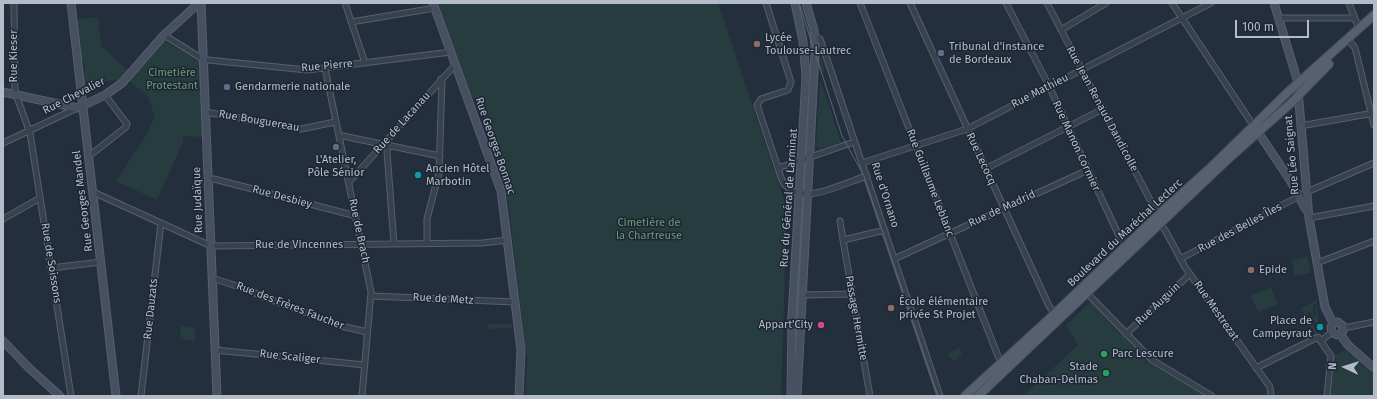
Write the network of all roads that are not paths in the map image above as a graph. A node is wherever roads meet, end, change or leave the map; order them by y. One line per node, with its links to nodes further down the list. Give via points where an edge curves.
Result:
1 (14, 3): 39 (street, Rue Kieser)
2 (71, 3): 43 (main road, Rue Georges Mandel)
3 (345, 3): 22 (street)
4 (766, 3): 67 (street, via 791,82 788,90 761,99 757,103)
5 (795, 3): 64 (main road, Rue du Général de Larminat, via 806,62)
6 (806, 3): 27 (main road, Rue d'Ornano)
7 (860, 3): 60 (street, Rue Guillaume Leblanc)
8 (910, 3): 53 (street, Rue Lecocq)
9 (1006, 3): 37 (street, Rue Manon Cormier)
10 (1047, 3): 25 (street, Rue Jean Renaud Dandicolle)
11 (1106, 3): 25 (street)
12 (1172, 3): 19 (street)
13 (1211, 3): 19 (street, Rue Mathieu)
14 (1274, 3): 20 (main road, Rue Léo Saignat)
15 (1349, 3): 21 (street)
16 (199, 4): 26 (main road, Rue Chevalier); 30 (main road, Rue Judaïque)
17 (434, 5): 22 (street); 29 (main road, Rue Georges Bonnac)
18 (1374, 16): 24 (main road, Boulevard du Maréchal Leclerc)
19 (1182, 18): 34 (street, Rue Mathieu); 49 (street)
20 (1278, 18): 21 (street); 36 (main road, Rue Léo Saignat)
21 (1356, 18): 24 (street)
22 (351, 22): 31 (street)
23 (1374, 22): 28 (main road, Boulevard du Maréchal Leclerc)
24 (1360, 29): 36 (main road, Boulevard du Maréchal Leclerc)
25 (1061, 30): 34 (street, Rue Jean Renaud Dandicolle)
26 (164, 35): 30 (street); 40 (main road, Rue Chevalier, via 122,83)
27 (815, 36): 57 (street, Rue d'Ornano, via 820,40); 63 (main road, Rue du Général de Larminat)
28 (1351, 43): 41 (main road, Boulevard du Maréchal Leclerc); 46 (street, via 1355,48)
29 (451, 52): 31 (street, Rue Pierre); 32 (main road, Rue Georges Bonnac)
30 (203, 59): 33 (street, Rue Pierre, via 307,70); 45 (main road, Rue Judaïque)
31 (365, 63): 33 (street, Rue Pierre)
32 (455, 65): 35 (street, Rue de Lacanau); 90 (main road, Rue Georges Bonnac, via 498,182)
33 (325, 68): 48 (street, Rue de Brach)
34 (1082, 70): 37 (street, Rue Mathieu); 44 (street, Rue Jean Renaud Dandicolle)
35 (441, 79): 59 (street, Rue de Lacanau); 62 (street)
36 (1298, 84): 41 (main road, Rue Léo Saignat); 42 (main road, Boulevard du Maréchal Leclerc); 47 (street)
37 (1049, 87): 52 (street, Rue Manon Cormier); 53 (street, Rue Mathieu)
38 (3, 92): 39 (main road)
39 (16, 95): 43 (main road); 54 (street, Rue Kieser)
40 (105, 95): 43 (main road, Rue Chevalier); 61 (street, via 127,124)
41 (1298, 96): 47 (main road, Boulevard du Maréchal Leclerc); 51 (main road, Rue Léo Saignat)
42 (1280, 101): 49 (main road, Boulevard du Maréchal Leclerc); 55 (street, via 1264,121)
43 (80, 107): 54 (street, Rue Chevalier); 61 (main road, Rue Georges Mandel)
44 (1103, 109): 52 (street); 80 (street, Rue Jean Renaud Dandicolle)
45 (205, 112): 48 (street, Rue Bouguereau, via 301,129); 71 (main road, Rue Judaïque)
46 (1373, 113): 50 (street); 51 (street)
47 (1276, 117): 55 (main road, Boulevard du Maréchal Leclerc)
48 (335, 122): 56 (street, Rue de Brach)
49 (1253, 125): 55 (main road); 80 (main road, Boulevard du Maréchal Leclerc)
50 (1374, 125)
51 (1300, 126): 74 (main road, Rue Léo Saignat)
52 (1068, 127): 68 (street); 69 (street, Rue Manon Cormier)
53 (967, 129): 60 (street, Rue Mathieu); 68 (street, Rue Lecocq)
54 (29, 131): 58 (street, Rue Chevalier); 77 (street, Rue de Soissons)
55 (1259, 133): 74 (main road); 87 (main road, Boulevard du Maréchal Leclerc)
56 (339, 137): 59 (street); 72 (street, Rue de Brach)
57 (854, 142): 63 (street); 65 (street, Rue d'Ornano)
58 (3, 143)
59 (386, 145): 62 (street); 72 (street, Rue de Lacanau); 94 (street)
60 (916, 146): 65 (street, Rue Mathieu); 89 (street, Rue Guillaume Leblanc)
61 (89, 154): 73 (main road, Rue Georges Mandel)
62 (440, 156): 93 (street, via 439,173 427,219)
63 (810, 157): 64 (street); 76 (main road, Rue du Général de Larminat)
64 (803, 159): 67 (street); 75 (main road, Rue du Général de Larminat); 76 (street)
65 (862, 163): 70 (street, Rue d'Ornano)
66 (1374, 163): 74 (street, Rue des Belles Îles)
67 (778, 168): 75 (street, via 786,186)
68 (985, 169): 79 (street, Rue Lecocq)
69 (1088, 170): 79 (street, Rue de Madrid); 97 (street, Rue Manon Cormier)
70 (867, 176): 76 (street); 88 (street, Rue d'Ornano)
71 (208, 180): 82 (street, Rue Desbiey, via 214,179); 96 (main road, Rue Judaïque)
72 (348, 182): 82 (street, Rue de Brach)
73 (93, 192): 85 (street); 101 (main road, Rue Georges Mandel)
74 (1303, 194): 81 (main road, Rue Léo Saignat); 100 (street, Rue des Belles Îles)
75 (800, 195): 76 (street); 133 (main road, Rue du Général de Larminat, via 792,316)
76 (808, 195): 108 (main road, Rue du Général de Larminat)
77 (40, 198): 83 (street); 103 (street, Rue de Soissons)
78 (1374, 206): 81 (street)
79 (1004, 208): 89 (street, Rue de Madrid); 111 (street, Rue Lecocq, via 1049,306)
80 (1158, 215): 86 (main road, Boulevard du Maréchal Leclerc)
81 (1308, 215): 102 (main road, Rue Léo Saignat)
82 (356, 216): 95 (street, Rue de Brach)
83 (3, 218)
84 (840, 221): 91 (street, Passage Hermitte)
85 (161, 222): 96 (street); 129 (street, Rue Dauzats)
86 (1151, 222): 87 (street); 97 (main road, Boulevard du Maréchal Leclerc)
87 (1160, 225): 100 (street, Rue Mestrezat); 106 (main road, Boulevard du Maréchal Leclerc)
88 (885, 230): 91 (street); 99 (street, Rue d'Ornano)
89 (950, 233): 99 (street, Rue de Madrid); 122 (street, Rue Guillaume Leblanc)
90 (508, 240): 93 (street, Rue de Vincennes, via 482,243); 110 (main road, Rue Georges Bonnac)
91 (843, 240): 107 (street, Passage Hermitte)
92 (1374, 241): 102 (street)
93 (427, 243): 94 (street, Rue de Vincennes)
94 (394, 244): 95 (street, Rue de Vincennes)
95 (362, 245): 96 (street, Rue de Vincennes); 109 (street, Rue de Brach)
96 (211, 246): 105 (main road, Rue Judaïque)
97 (1125, 246): 98 (main road, Boulevard du Maréchal Leclerc)
98 (1117, 254): 106 (street, via 1088,286); 111 (main road, Boulevard du Maréchal Leclerc)
99 (894, 259): 136 (street, Rue d'Ornano)
100 (1180, 260): 104 (street, Rue Mestrezat)
101 (101, 262): 103 (street); 128 (main road, Rue Georges Mandel)
102 (1317, 263): 113 (main road, Rue Léo Saignat, via 1325,307)
103 (51, 268): 127 (street, Rue de Soissons)
104 (1190, 274): 117 (street, Rue Auguin); 124 (street, Rue Mestrezat)
105 (212, 278): 115 (street, Rue des Frères Faucher, via 341,326); 121 (main road, Rue Judaïque)
106 (1087, 292): 111 (main road, Boulevard du Maréchal Leclerc); 117 (street)
107 (852, 294): 108 (street); 135 (street, Passage Hermitte)
108 (803, 295): 134 (main road, Rue du Général de Larminat)
109 (370, 296): 110 (street, Rue de Metz); 115 (street, Rue de Brach)
110 (515, 302): 132 (main road, Rue Georges Bonnac, via 521,356)
111 (1057, 316): 122 (main road, Boulevard du Maréchal Leclerc); 138 (main road, Boulevard du Maréchal Leclerc)
112 (1374, 322): 114 (street)
113 (1333, 323): 114 (main road, via 1340,322); 116 (main road)
114 (1344, 328): 118 (main road)
115 (367, 332): 123 (street, Rue de Brach)
116 (1332, 332): 118 (main road); 120 (street)
117 (1126, 334): 139 (street, via 1152,360)
118 (1340, 334): 125 (main road, via 1348,345)
119 (3, 341): 126 (main road)
120 (1321, 341): 124 (street, via 1315,338); 141 (street, via 1331,356)
121 (215, 350): 123 (street, Rue Scaliger); 130 (main road, Rue Judaïque)
122 (1002, 363): 137 (main road, Boulevard du Maréchal Leclerc)
123 (365, 365): 131 (street, Rue de Brach)
124 (1256, 368): 140 (street, Rue Mestrezat, via 1271,389)
125 (1374, 368)
126 (60, 396)
127 (71, 396)
128 (116, 396)
129 (141, 396)
130 (217, 396)
131 (362, 396)
132 (519, 396)
133 (791, 396)
134 (797, 396)
135 (870, 396)
136 (940, 396)
137 (965, 396)
138 (978, 396)
139 (1212, 396)
140 (1271, 396)
141 (1327, 396)

